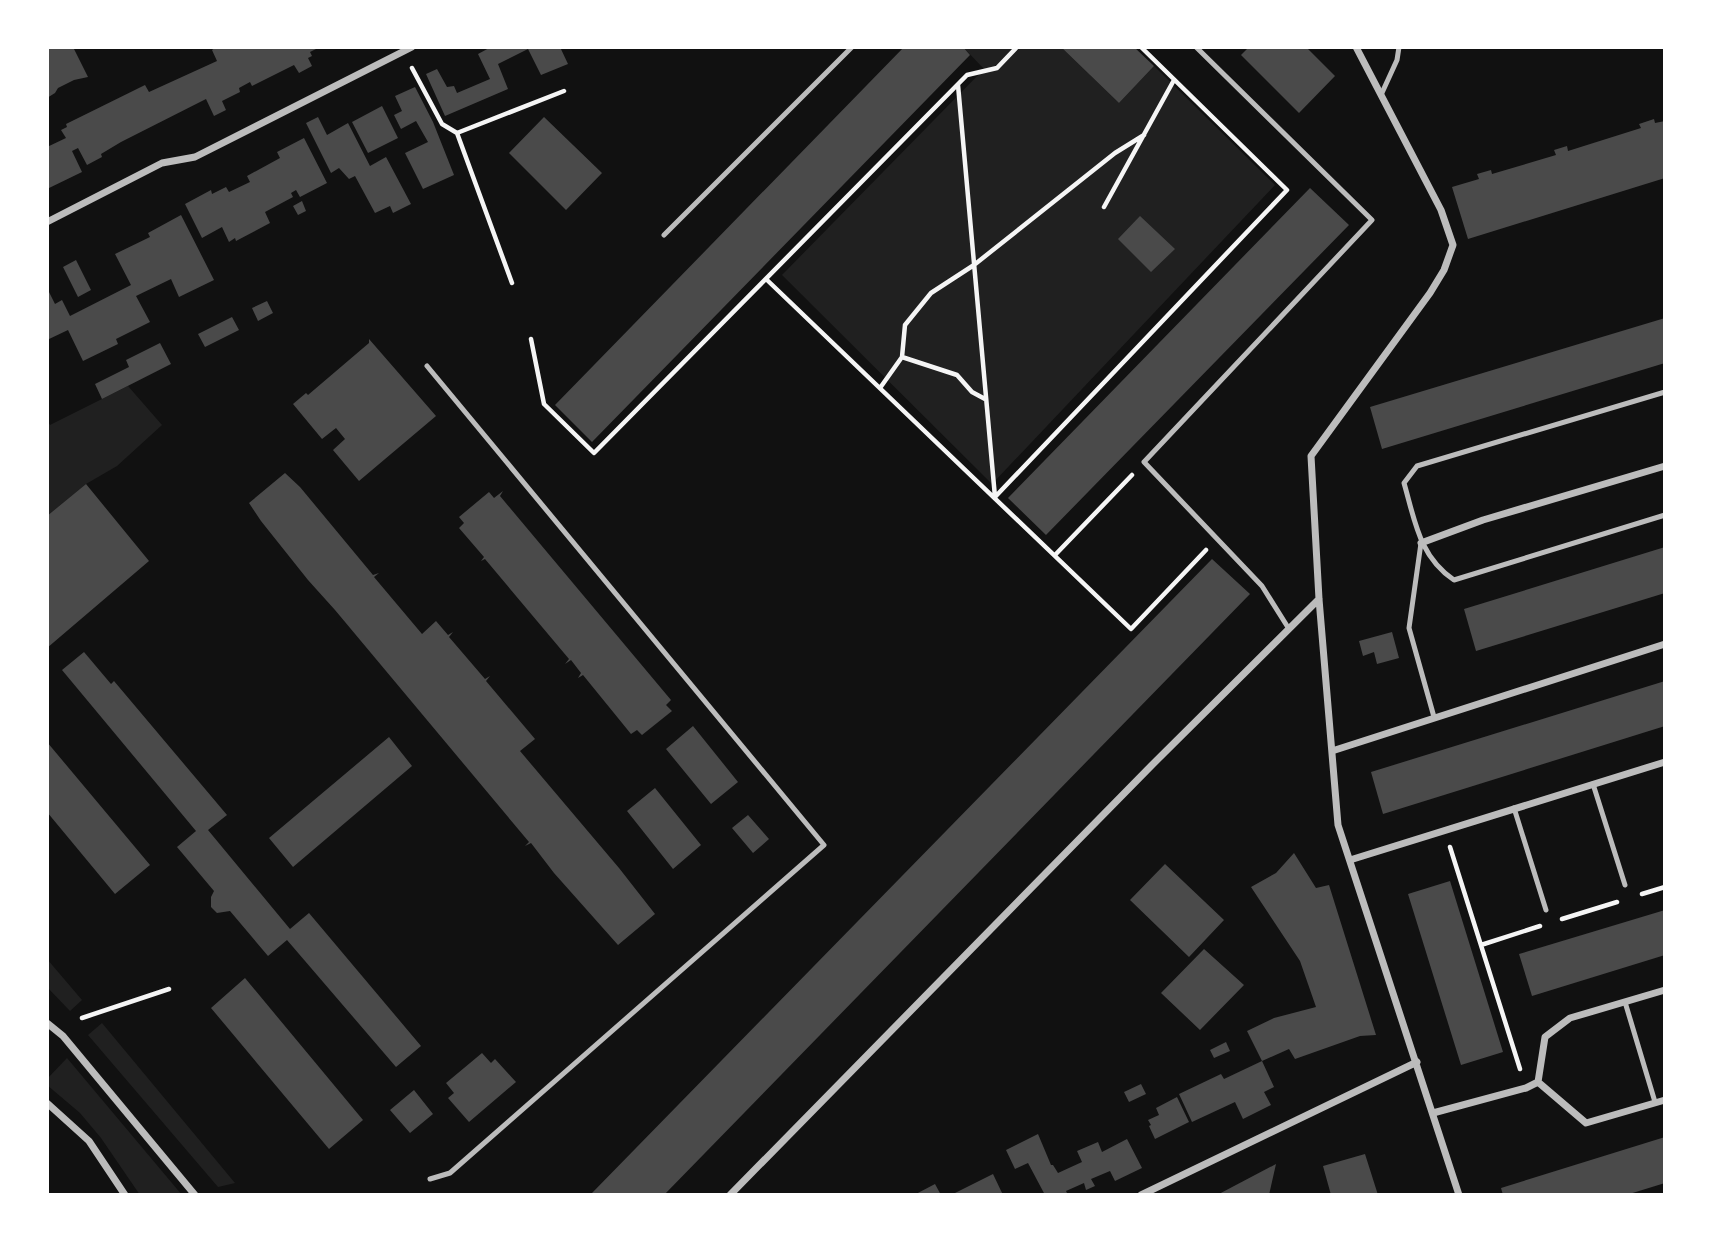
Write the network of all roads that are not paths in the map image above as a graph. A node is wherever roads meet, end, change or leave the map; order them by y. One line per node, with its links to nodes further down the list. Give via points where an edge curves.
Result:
1 (412, 47): 7 (street, via 195,157 162,163)
2 (852, 47): 8 (lane)
3 (1196, 47): 15 (lane, via 1372,220 1144,462 1262,586)
4 (1356, 47): 6 (street)
5 (1399, 47): 6 (lane)
6 (1381, 94): 14 (street, via 1441,210 1453,244 1430,293 1311,456)
7 (47, 222)
8 (664, 235)
9 (428, 366): 34 (lane, via 824,845 450,1173)
10 (1665, 392): 13 (lane, via 1417,466 1404,484)
11 (1665, 466): 13 (street)
12 (1665, 515): 13 (lane, via 1454,580 1438,569)
13 (1421, 542): 17 (lane, via 1409,628)
14 (1319, 599): 15 (street); 18 (street)
15 (1289, 629): 37 (street)
16 (1665, 644): 17 (street)
17 (1434, 717): 18 (street)
18 (1332, 751): 22 (street, via 1338,825)
19 (1665, 762): 20 (street)
20 (1593, 784): 21 (street); 23 (lane)
21 (1514, 808): 22 (street); 24 (lane)
22 (1350, 860): 28 (street)
23 (1625, 885)
24 (1546, 909)
25 (1665, 990): 26 (street)
26 (1625, 1002): 29 (street, via 1570,1018 1545,1037); 31 (lane)
27 (47, 1023): 36 (street)
28 (1417, 1062): 33 (street); 38 (street)
29 (1538, 1082): 31 (street, via 1586,1123); 33 (street)
30 (1665, 1100): 31 (street)
31 (1656, 1102)
32 (47, 1103): 35 (street, via 89,1141)
33 (1433, 1113): 39 (street)
34 (430, 1179)
35 (125, 1195)
36 (195, 1195)
37 (730, 1195)
38 (1142, 1195)
39 (1459, 1195)

